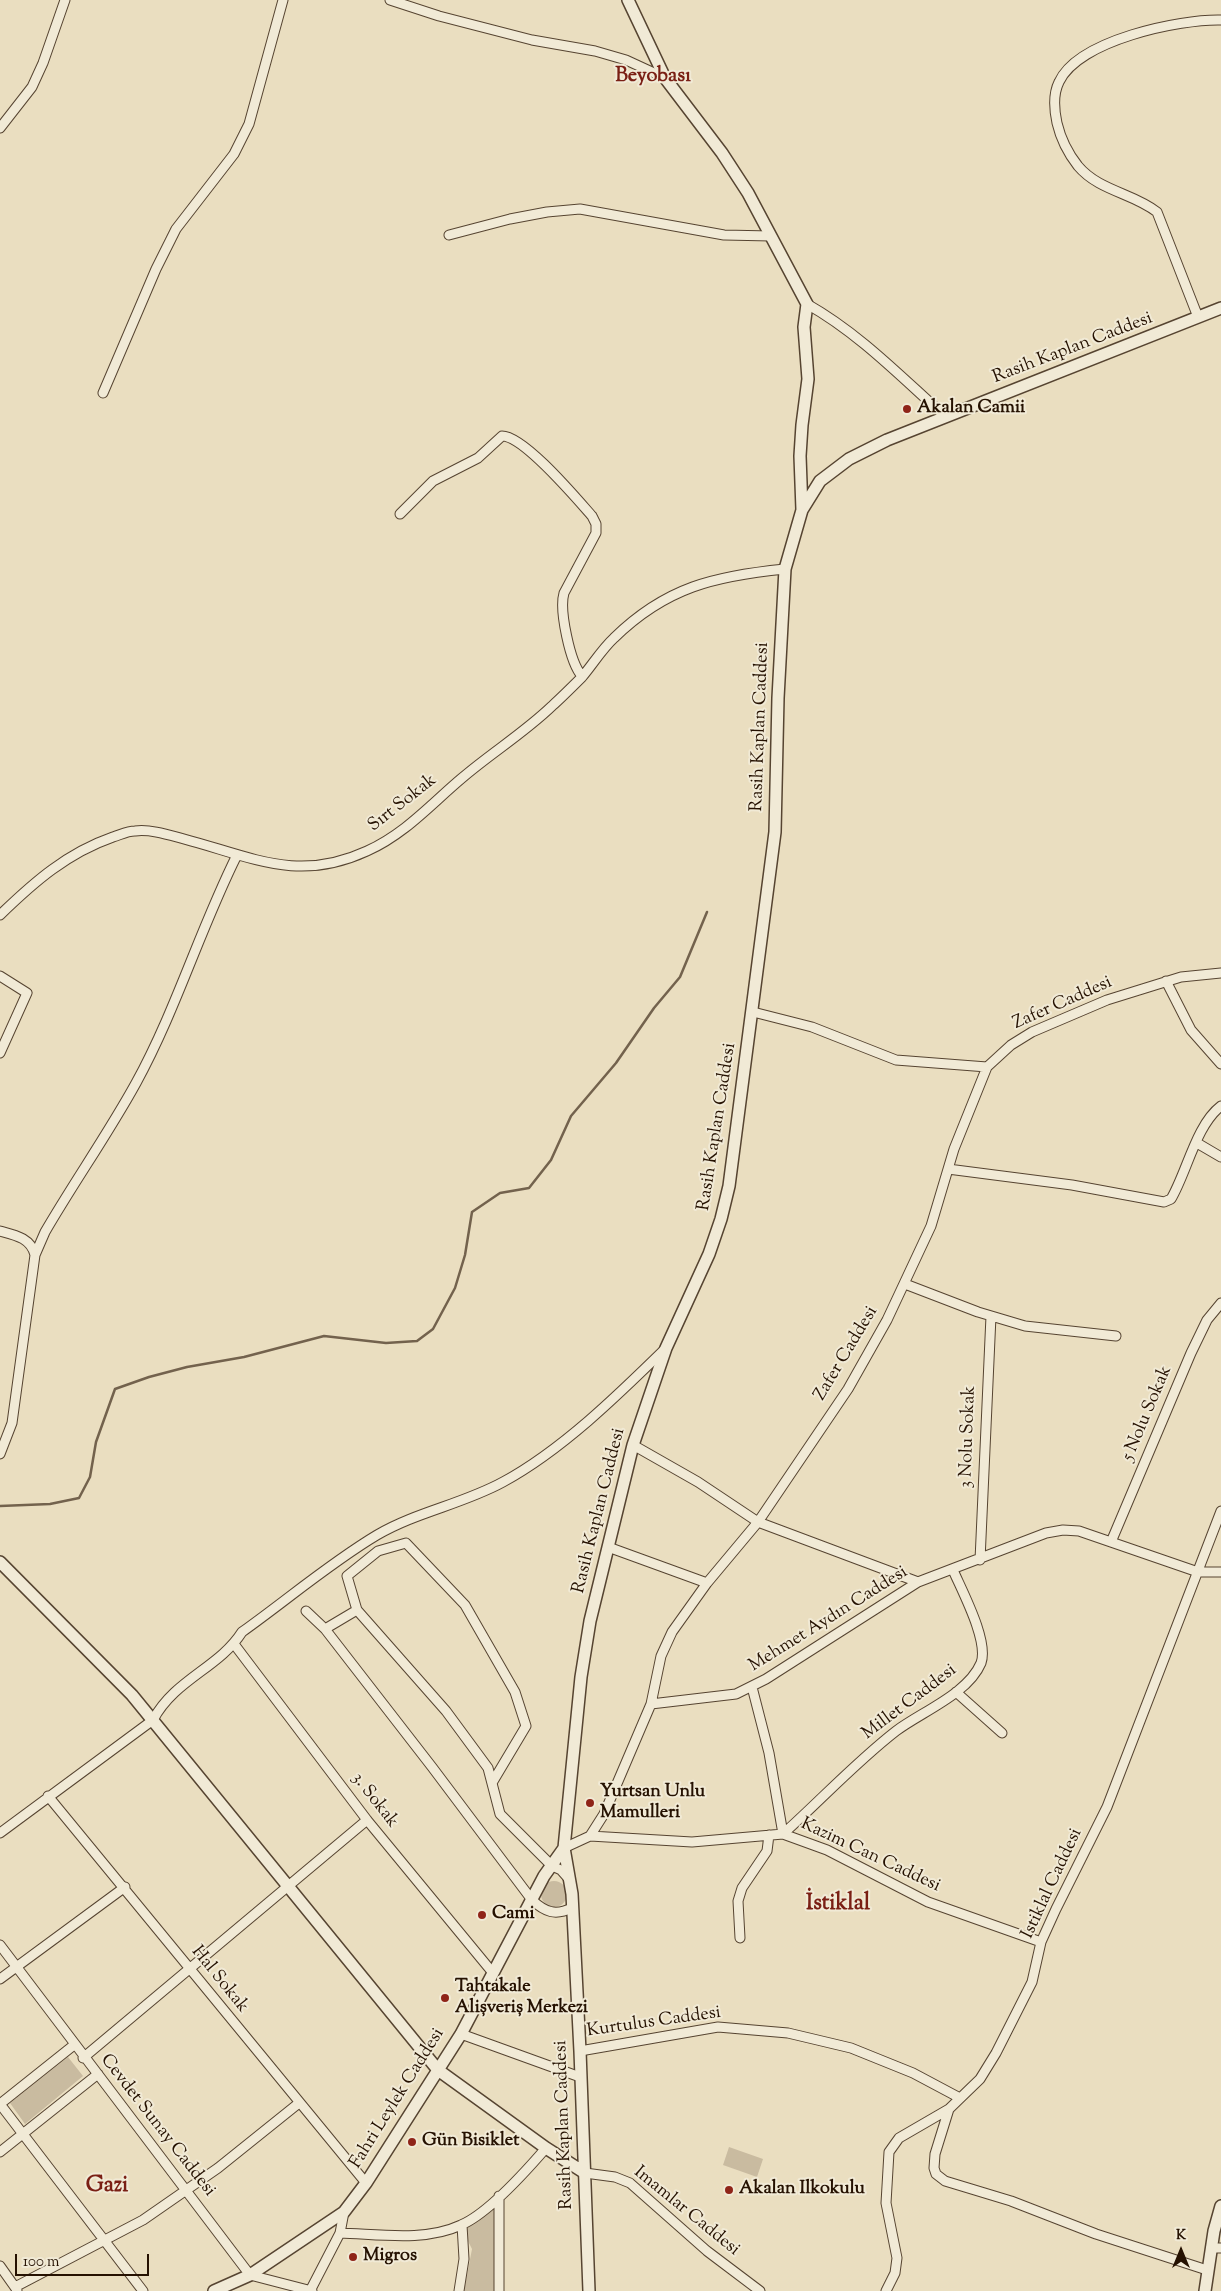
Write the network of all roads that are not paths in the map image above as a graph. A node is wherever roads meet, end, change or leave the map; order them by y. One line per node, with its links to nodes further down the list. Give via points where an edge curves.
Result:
1 (65, 0): 7 (street, via 32,87)
2 (283, 0): 13 (street, via 249,124 234,154 176,230)
3 (390, 0): 6 (street, via 532,40 610,56)
4 (628, 0): 6 (street)
5 (1221, 20): 12 (street, via 1176,23 1120,38 1089,53 1069,69 1059,80 1055,94 1054,112 1063,146 1080,168 1100,184 1156,212)
6 (665, 78): 9 (street, via 722,152)
7 (0, 128)
8 (449, 235): 9 (street, via 510,219 580,209 724,235)
9 (771, 236): 10 (street)
10 (807, 304): 14 (street, via 864,342); 15 (street, via 804,327 808,379 800,456)
11 (1221, 308): 12 (street, Rasih Kaplan Caddesi)
12 (1198, 317): 14 (street, Rasih Kaplan Caddesi)
13 (103, 393)
14 (946, 417): 15 (street, Rasih Kaplan Caddesi, via 849,459 820,481)
15 (802, 510): 17 (street, Rasih Kaplan Caddesi)
16 (400, 514): 18 (street, via 433,481 470,464 502,436 509,437 534,455 596,524 596,533 564,593 562,603 573,660)
17 (785, 570): 18 (street, Sırt Sokak, via 724,576 658,602 612,639); 24 (street, Rasih Kaplan Caddesi, via 775,832)
18 (582, 676): 19 (street, Sırt Sokak, via 530,728 462,777 396,835 367,851 334,863 306,867 288,867)
19 (237, 855): 20 (street, Sırt Sokak, via 165,834 132,831 97,843 60,863); 33 (street, via 136,1083 45,1232)
20 (0, 915)
21 (1221, 973): 23 (street, Zafer Caddesi)
22 (0, 976): 25 (street, via 27,993)
23 (1166, 981): 26 (street, via 1191,1030); 27 (street, Zafer Caddesi, via 1107,1000 1032,1032 1011,1045)
24 (753, 1012): 27 (street, via 812,1027 896,1060); 38 (street, Rasih Kaplan Caddesi, via 729,1186 721,1219 709,1254)
25 (0, 1053)
26 (1221, 1064)
27 (987, 1067): 31 (street, Zafer Caddesi)
28 (1221, 1106): 29 (street)
29 (1197, 1143): 30 (street); 31 (street, via 1179,1187 1171,1199 1164,1202)
30 (1221, 1157)
31 (948, 1169): 34 (street, Zafer Caddesi, via 931,1226)
32 (0, 1231): 33 (street, via 26,1240)
33 (35, 1255): 40 (street, via 12,1423)
34 (905, 1284): 36 (street); 42 (street, Zafer Caddesi, via 848,1389)
35 (1221, 1303): 43 (street, 5 Nolu Sokak, via 1207,1320)
36 (990, 1316): 37 (street, via 1025,1326); 45 (street, 3 Nolu Sokak)
37 (1116, 1336)
38 (666, 1348): 39 (street, Rasih Kaplan Caddesi); 55 (street, via 616,1396 527,1468 485,1491 379,1534 242,1632)
39 (633, 1445): 42 (street, via 698,1482); 44 (street, Rasih Kaplan Caddesi)
40 (0, 1454)
41 (1221, 1511): 48 (street, Istiklal Caddesi)
42 (758, 1522): 50 (street); 51 (street, Zafer Caddesi)
43 (1111, 1542): 45 (street, Mehmet Aydın Caddesi, via 1079,1531 1063,1530 1046,1533); 48 (street, Mehmet Aydın Caddesi)
44 (608, 1547): 51 (street); 68 (street, Rasih Kaplan Caddesi, via 590,1620 581,1677)
45 (980, 1560): 47 (street, Mehmet Aydın Caddesi)
46 (0, 1562): 59 (street)
47 (953, 1570): 50 (street, Mehmet Aydın Caddesi); 57 (street, Millet Caddesi, via 979,1633 982,1656 974,1674)
48 (1198, 1572): 49 (street, Mehmet Aydın Caddesi); 76 (street, Istiklal Caddesi, via 1107,1807)
49 (1221, 1572)
50 (918, 1582): 56 (street, Mehmet Aydın Caddesi)
51 (707, 1583): 58 (street, Zafer Caddesi, via 664,1646)
52 (357, 1610): 54 (street); 61 (street, via 446,1711 488,1768); 61 (street, via 347,1576 378,1551 406,1543 464,1605 515,1692 526,1726)
53 (306, 1611): 54 (street)
54 (325, 1630): 73 (street)
55 (234, 1644): 59 (street, via 176,1688); 63 (street, 3. Sokak)
56 (752, 1687): 58 (street, Mehmet Aydın Caddesi, via 720,1698); 65 (street, via 769,1753)
57 (956, 1692): 60 (street); 65 (street, Millet Caddesi, via 896,1731)
58 (651, 1704): 67 (street, Zafer Caddesi, via 604,1814)
59 (153, 1720): 62 (street); 72 (street)
60 (1002, 1733)
61 (492, 1783): 69 (street, via 500,1814)
62 (48, 1796): 64 (street); 71 (street, Hal Sokak)
63 (367, 1820): 72 (street); 80 (street, 3. Sokak)
64 (0, 1834)
65 (783, 1834): 66 (street, Kazim Can Caddesi); 76 (street, Kazim Can Caddesi, via 826,1850 928,1902)
66 (769, 1835): 67 (street, Kazim Can Caddesi, via 692,1842); 75 (street, via 767,1851 742,1888 738,1901)
67 (590, 1836): 68 (street)
68 (564, 1848): 69 (street, Fahri Leylek Caddesi); 70 (street, Rasih Kaplan Caddesi)
69 (552, 1866): 70 (street); 73 (street, Fahri Leylek Caddesi)
70 (569, 1879): 74 (street, Rasih Kaplan Caddesi)
71 (125, 1887): 78 (street); 79 (street, Hal Sokak)
72 (288, 1887): 79 (street); 86 (street)
73 (532, 1900): 74 (street, via 550,1912 560,1913); 80 (street, Fahri Leylek Caddesi)
74 (572, 1908): 84 (street, Rasih Kaplan Caddesi)
75 (740, 1938)
76 (1041, 1942): 89 (street, Istiklal Caddesi, via 1032,1982 996,2053 980,2079)
77 (0, 1945): 78 (street, Cevdet Sunay Caddesi)
78 (16, 1967): 81 (street); 83 (street, Cevdet Sunay Caddesi)
79 (189, 1969): 85 (street); 90 (street, Hal Sokak)
80 (493, 1973): 82 (street, Fahri Leylek Caddesi)
81 (0, 1979)
82 (460, 2034): 86 (street, Fahri Leylek Caddesi); 88 (street)
83 (74, 2045): 85 (street, Cevdet Sunay Caddesi); 91 (street)
84 (580, 2050): 88 (street, Rasih Kaplan Caddesi); 89 (street, Kurtulus Caddesi, via 718,2027 788,2033 851,2048 913,2073)
85 (83, 2058): 87 (street, Cevdet Sunay Caddesi)
86 (438, 2070): 94 (street); 97 (street, Fahri Leylek Caddesi)
87 (98, 2074): 93 (street); 98 (street, Cevdet Sunay Caddesi)
88 (580, 2077): 96 (street, Rasih Kaplan Caddesi)
89 (960, 2098): 92 (street, Istiklal Caddesi)
90 (300, 2103): 97 (street, Hal Sokak); 98 (street)
91 (0, 2104): 93 (street)
92 (949, 2109): 107 (street, via 934,2168 936,2174 946,2181); 117 (street, Istiklal Caddesi, via 899,2138 889,2152 886,2203 897,2258 896,2273)
93 (23, 2134): 95 (street); 104 (street)
94 (546, 2148): 96 (street); 99 (street)
95 (0, 2152)
96 (586, 2173): 115 (street, Rasih Kaplan Caddesi); 116 (street, Imamlar Caddesi, via 615,2177 630,2183 707,2251)
97 (366, 2183): 101 (street, Fahri Leylek Caddesi)
98 (186, 2190): 104 (street, via 143,2220); 108 (street, Cevdet Sunay Caddesi)
99 (499, 2196): 102 (street); 114 (street)
100 (1221, 2206): 105 (street)
101 (344, 2212): 103 (street, Fahri Leylek Caddesi); 108 (street)
102 (462, 2225): 103 (street, via 425,2234); 113 (street, via 464,2259)
103 (340, 2232): 112 (street, Fahri Leylek Caddesi)
104 (106, 2240): 109 (street); 110 (street)
105 (1216, 2248): 107 (street)
106 (0, 2266): 109 (street)
107 (1207, 2270): 118 (street)
108 (250, 2275): 111 (street); 112 (street)
109 (16, 2289)
110 (143, 2291)
111 (214, 2291)
112 (311, 2291)
113 (459, 2291)
114 (499, 2291)
115 (589, 2291)
116 (760, 2291)
117 (886, 2291)
118 (1205, 2291)

